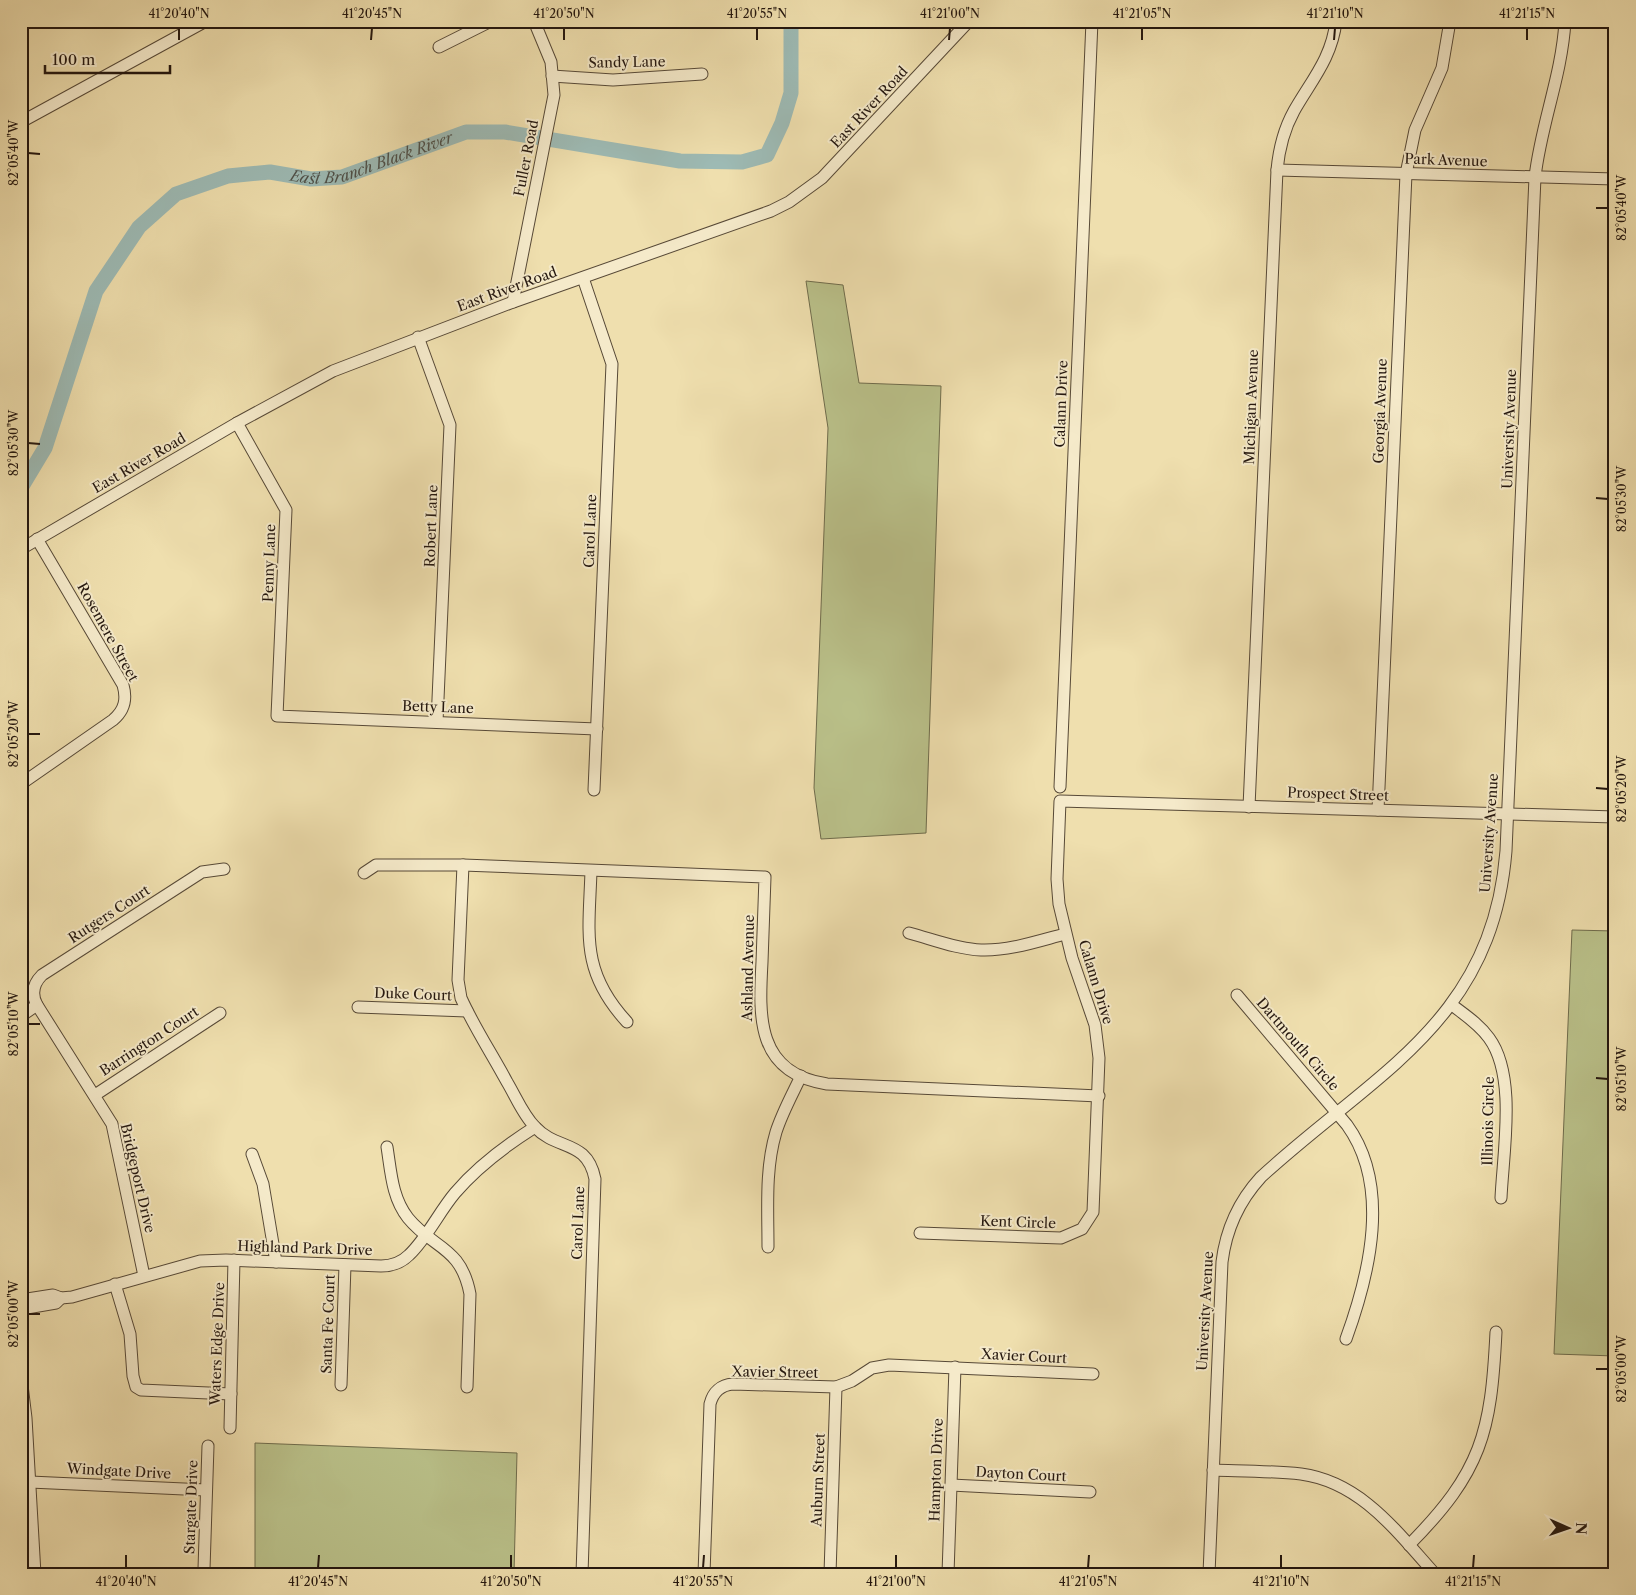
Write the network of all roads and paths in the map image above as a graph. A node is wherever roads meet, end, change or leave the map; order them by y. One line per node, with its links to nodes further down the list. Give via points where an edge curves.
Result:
1 (206, 21): 12 (street)
2 (491, 21): 9 (street)
3 (534, 21): 11 (street, Fuller Road, via 551,62)
4 (969, 21): 17 (street, East River Road, via 806,191 772,211)
5 (1092, 21): 27 (street, Calann Drive)
6 (1336, 21): 13 (street, Michigan Avenue, via 1326,61 1288,125 1278,155)
7 (1450, 21): 14 (street, Georgia Avenue, via 1442,68 1415,130)
8 (1564, 21): 15 (street, University Avenue, via 1556,85 1543,130)
9 (440, 47)
10 (702, 74): 11 (street, Sandy Lane, via 613,80)
11 (552, 76): 18 (street, Fuller Road, via 554,94)
12 (21, 122)
13 (1277, 170): 14 (street, Park Avenue); 30 (street, Michigan Avenue)
14 (1406, 174): 15 (street, Park Avenue); 31 (street, Georgia Avenue)
15 (1535, 177): 16 (street, Park Avenue); 32 (street, University Avenue)
16 (1615, 180)
17 (583, 278): 18 (street, East River Road); 25 (street, Carol Lane, via 612,364)
18 (513, 302): 19 (street, East River Road)
19 (418, 337): 20 (street, East River Road, via 333,371); 24 (street, Robert Lane, via 450,425)
20 (237, 423): 21 (street, East River Road); 23 (street, Penny Lane, via 286,510)
21 (37, 539): 22 (street, East River Road); 26 (street, Rosemere Street, via 123,685 126,697 122,711 113,720)
22 (21, 549)
23 (278, 716): 24 (street, Betty Lane)
24 (437, 722): 25 (street, Betty Lane)
25 (597, 729): 28 (street, Carol Lane)
26 (21, 784)
27 (1060, 787)
28 (594, 790)
29 (1060, 801): 30 (street, Prospect Street); 39 (street, Calann Drive, via 1057,879)
30 (1249, 807): 31 (street, Prospect Street)
31 (1378, 810): 32 (street, Prospect Street)
32 (1507, 814): 33 (street, Prospect Street); 42 (street, University Avenue, via 1504,870 1495,918 1477,963)
33 (1615, 817)
34 (463, 865): 36 (street, Ashland Avenue); 37 (street, Ashland Avenue, via 376,865); 44 (street, Carol Lane, via 458,980)
35 (224, 869): 41 (street, Rutgers Court, via 202,872 42,975 33,992)
36 (591, 871): 47 (street, via 588,931 591,961 601,988); 48 (street, Ashland Avenue, via 765,877 760,1019 775,1055)
37 (364, 873)
38 (909, 933): 39 (street, via 981,950)
39 (1065, 934): 50 (street, Calann Drive, via 1095,1024 1099,1058)
40 (1237, 995): 51 (street, Dartmouth Circle)
41 (37, 1005): 46 (street); 49 (street, Bridgeport Drive)
42 (1452, 1005): 51 (street, University Avenue, via 1424,1038); 55 (street, Illinois Circle, via 1488,1036 1500,1056 1504,1071 1506,1094)
43 (358, 1007): 44 (street, Duke Court)
44 (467, 1011): 52 (street, Carol Lane)
45 (220, 1013): 49 (street, Barrington Court)
46 (21, 1016)
47 (627, 1022)
48 (801, 1076): 50 (street, Ashland Avenue, via 836,1085); 59 (street, via 781,1118 772,1149 768,1182)
49 (95, 1095): 63 (street, Bridgeport Drive, via 116,1136)
50 (1098, 1096): 56 (street, Calann Drive)
51 (1337, 1112): 69 (street, Dartmouth Circle, via 1363,1151 1372,1191 1368,1256); 81 (street, University Avenue, via 1261,1177 1243,1200 1229,1227 1222,1262)
52 (535, 1127): 58 (street, Highland Park Drive, via 472,1174); 89 (street, Carol Lane, via 547,1137 584,1155 595,1179)
53 (387, 1147): 58 (street, via 397,1200 408,1218)
54 (252, 1154): 61 (street, via 263,1184)
55 (1501, 1198)
56 (1094, 1202): 57 (street, Kent Circle, via 1087,1224 1074,1234 1061,1238)
57 (920, 1233)
58 (425, 1234): 62 (street, Highland Park Drive, via 411,1254 398,1263); 74 (street, via 451,1253 468,1282)
59 (768, 1246)
60 (234, 1260): 61 (street, Highland Park Drive); 63 (street, Highland Park Drive, via 200,1261); 76 (street, Waters Edge Drive)
61 (276, 1262): 62 (street, Highland Park Drive)
62 (344, 1265): 73 (street, Santa Fe Court)
63 (144, 1276): 64 (street, Highland Park Drive)
64 (115, 1284): 65 (street, Highland Park Drive); 76 (street, via 130,1334 136,1387 141,1390)
65 (61, 1298): 66 (street, Highland Park Drive, via 53,1295); 67 (street, via 56,1303)
66 (21, 1300)
67 (21, 1309)
68 (1496, 1332): 86 (street, via 1491,1404 1474,1459 1444,1508)
69 (1346, 1339)
70 (954, 1367): 71 (street, Xavier Court); 75 (street, Xavier Street, via 880,1366); 83 (street, Hampton Drive)
71 (1093, 1374)
72 (21, 1377): 77 (street)
73 (341, 1385)
74 (467, 1387)
75 (836, 1387): 90 (street, Xavier Street, via 733,1384 714,1393 710,1404); 91 (street, Auburn Street)
76 (231, 1394): 79 (street, Waters Edge Drive)
77 (23, 1404): 78 (street)
78 (24, 1419): 82 (street)
79 (230, 1428)
80 (208, 1446): 84 (street, Stargate Drive)
81 (1213, 1470): 86 (street, via 1301,1474 1330,1481 1366,1501); 93 (street, University Avenue)
82 (30, 1482): 84 (street, Windgate Drive); 88 (street)
83 (951, 1485): 85 (street, Dayton Court); 92 (street, Hampton Drive)
84 (206, 1490): 87 (street, Stargate Drive)
85 (1090, 1492)
86 (1409, 1545): 94 (street)
87 (204, 1568)
88 (35, 1574)
89 (582, 1574)
90 (704, 1574)
91 (830, 1574)
92 (948, 1574)
93 (1209, 1574)
94 (1435, 1574)

